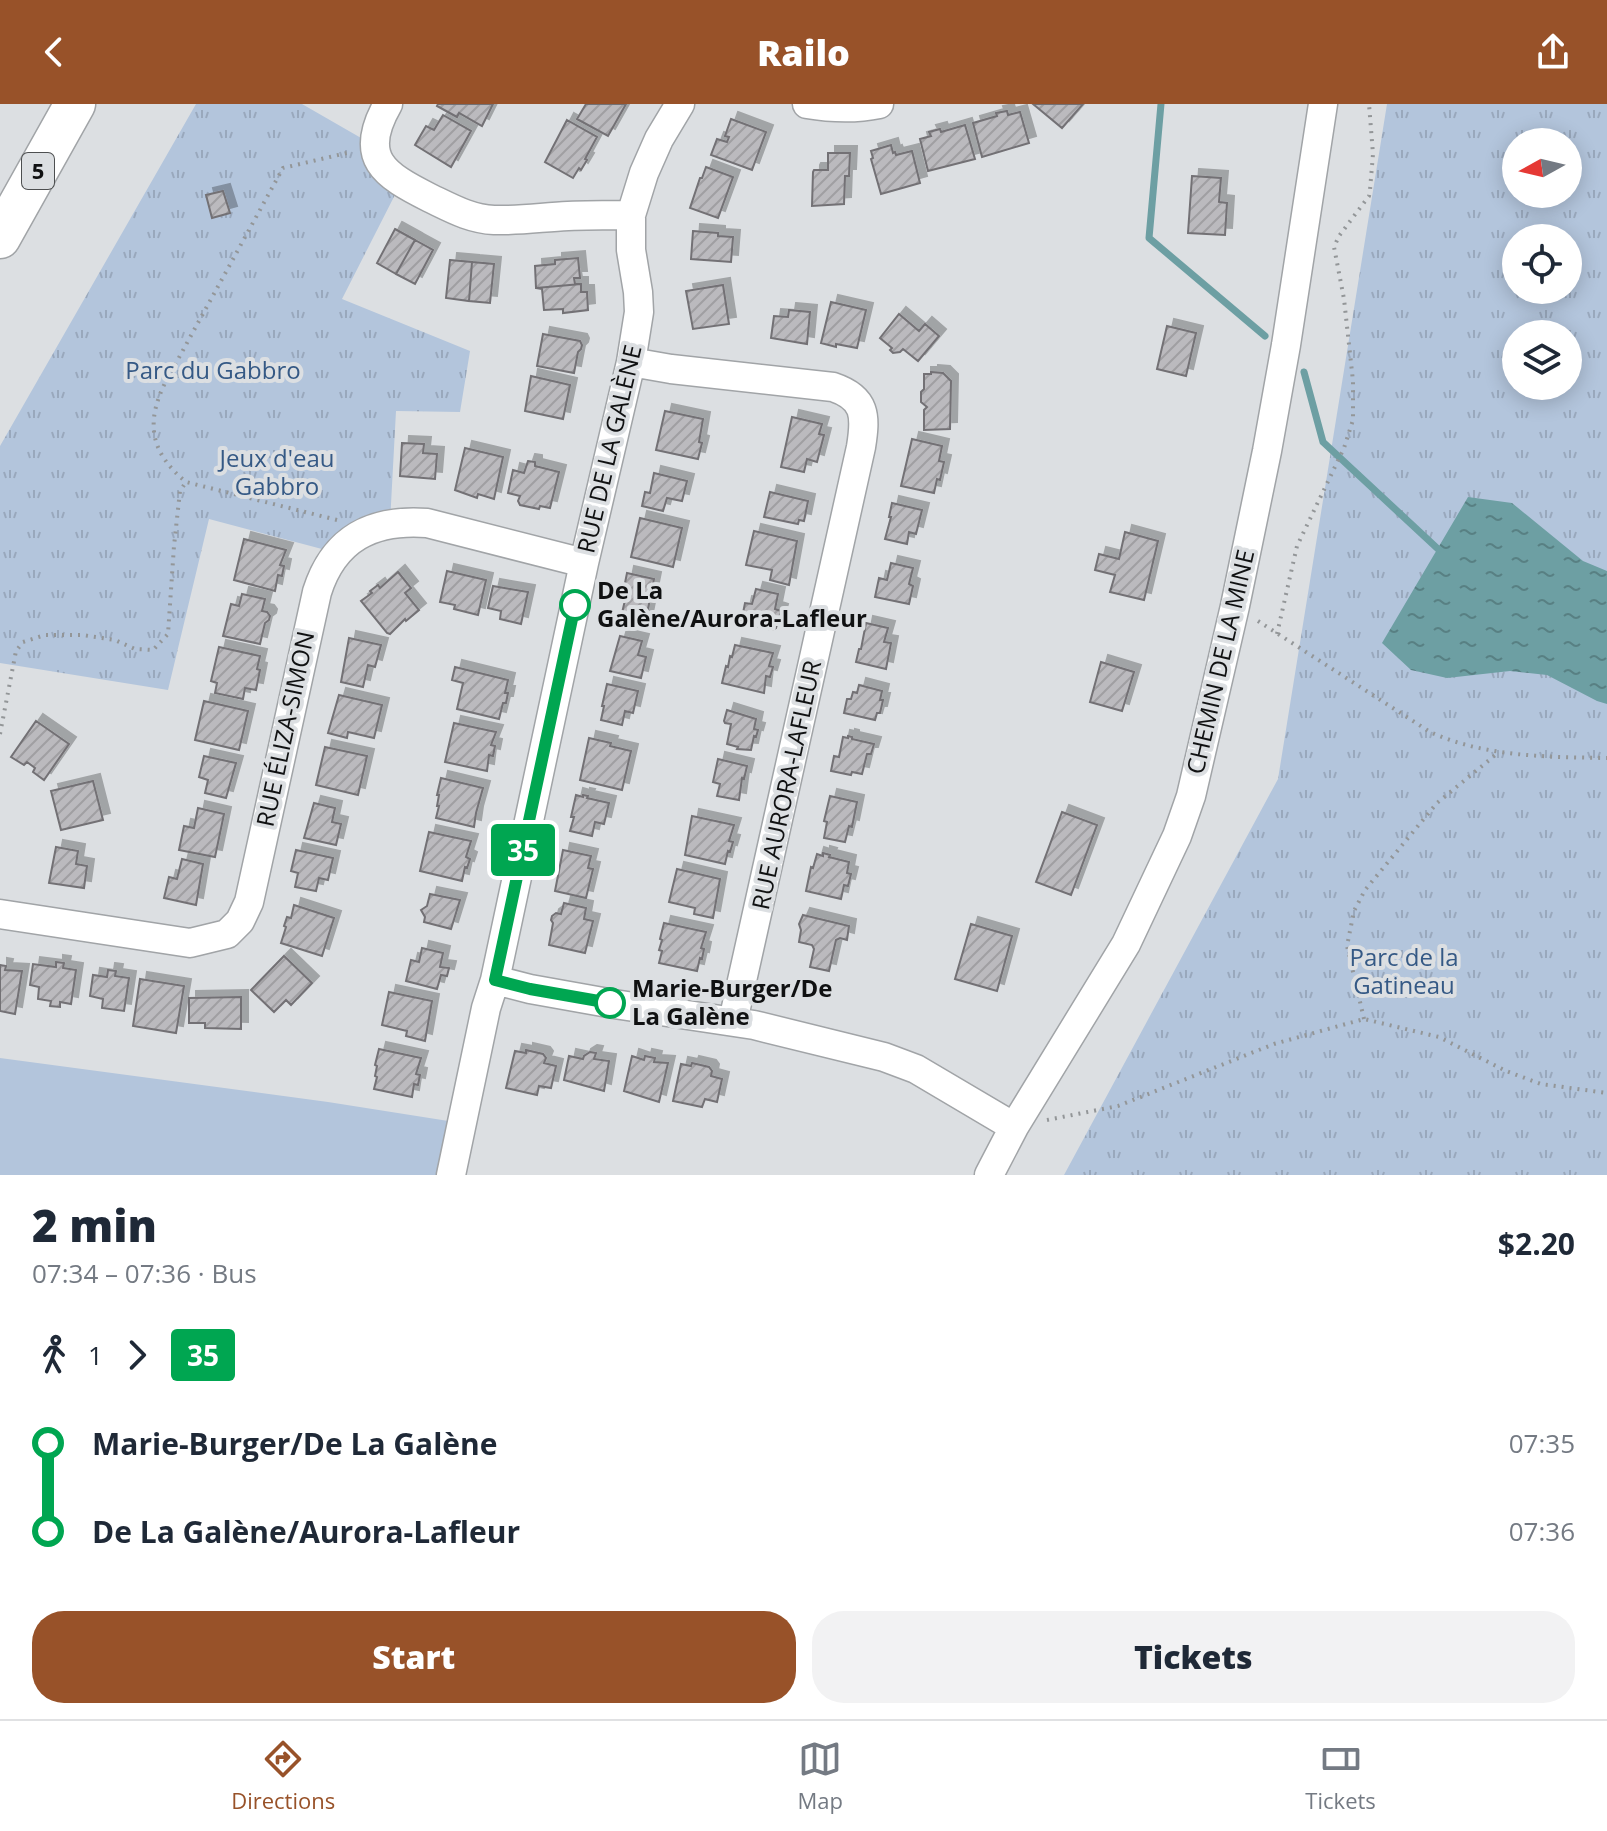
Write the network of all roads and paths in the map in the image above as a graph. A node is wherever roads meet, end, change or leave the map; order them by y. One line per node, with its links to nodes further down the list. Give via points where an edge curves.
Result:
1 (75, 104): 10 (highway, 5)
2 (388, 104): 8 (street)
3 (680, 104): 9 (street, RUE DE LA GALÈNE, via 659,139)
4 (807, 104): 5 (street)
5 (879, 104)
6 (1323, 104): 15 (street, CHEMIN DE LA MINE, via 1283,360)
7 (1369, 104): 16 (path, via 1369,196 1334,247 1344,299 1353,420 1297,546)
8 (375, 146): 9 (street, via 388,173 401,183 475,218); 12 (path, via 283,168 157,399 153,416 159,450)
9 (631, 215): 11 (street, RUE DE LA GALÈNE, via 639,312)
10 (0, 238)
11 (631, 362): 14 (street, RUE DE LA GALÈNE); 23 (street, RUE AURORA-LAFLEUR, via 833,387 858,400 863,415 861,447)
12 (186, 482): 13 (path); 17 (path, via 180,491 168,634 153,650 82,635 45,635 23,642 16,651)
13 (370, 529): 14 (street, RUE ÉLIZA-SIMON, via 427,523); 20 (street, RUE ÉLIZA-SIMON, via 345,544 322,576 249,902 240,921 227,934 190,943)
14 (584, 563): 21 (street, RUE DE LA GALÈNE)
15 (1235, 606): 16 (path); 25 (street, CHEMIN DE LA MINE, via 1177,836 1126,944)
16 (1277, 634): 18 (path, via 1430,732)
17 (0, 734)
18 (1499, 752): 19 (path); 22 (path, via 1437,803 1365,890 1354,911 1347,946)
19 (1607, 758)
20 (0, 914)
21 (495, 980): 23 (street); 26 (street, RUE DE LA GALÈNE)
22 (1364, 1019): 24 (path, via 1439,1037 1541,1084); 25 (path, via 1274,1044 1118,1106)
23 (733, 1021): 25 (street, via 916,1069)
24 (1607, 1093)
25 (1014, 1127): 27 (street, CHEMIN DE LA MINE)
26 (451, 1175)
27 (989, 1175)

